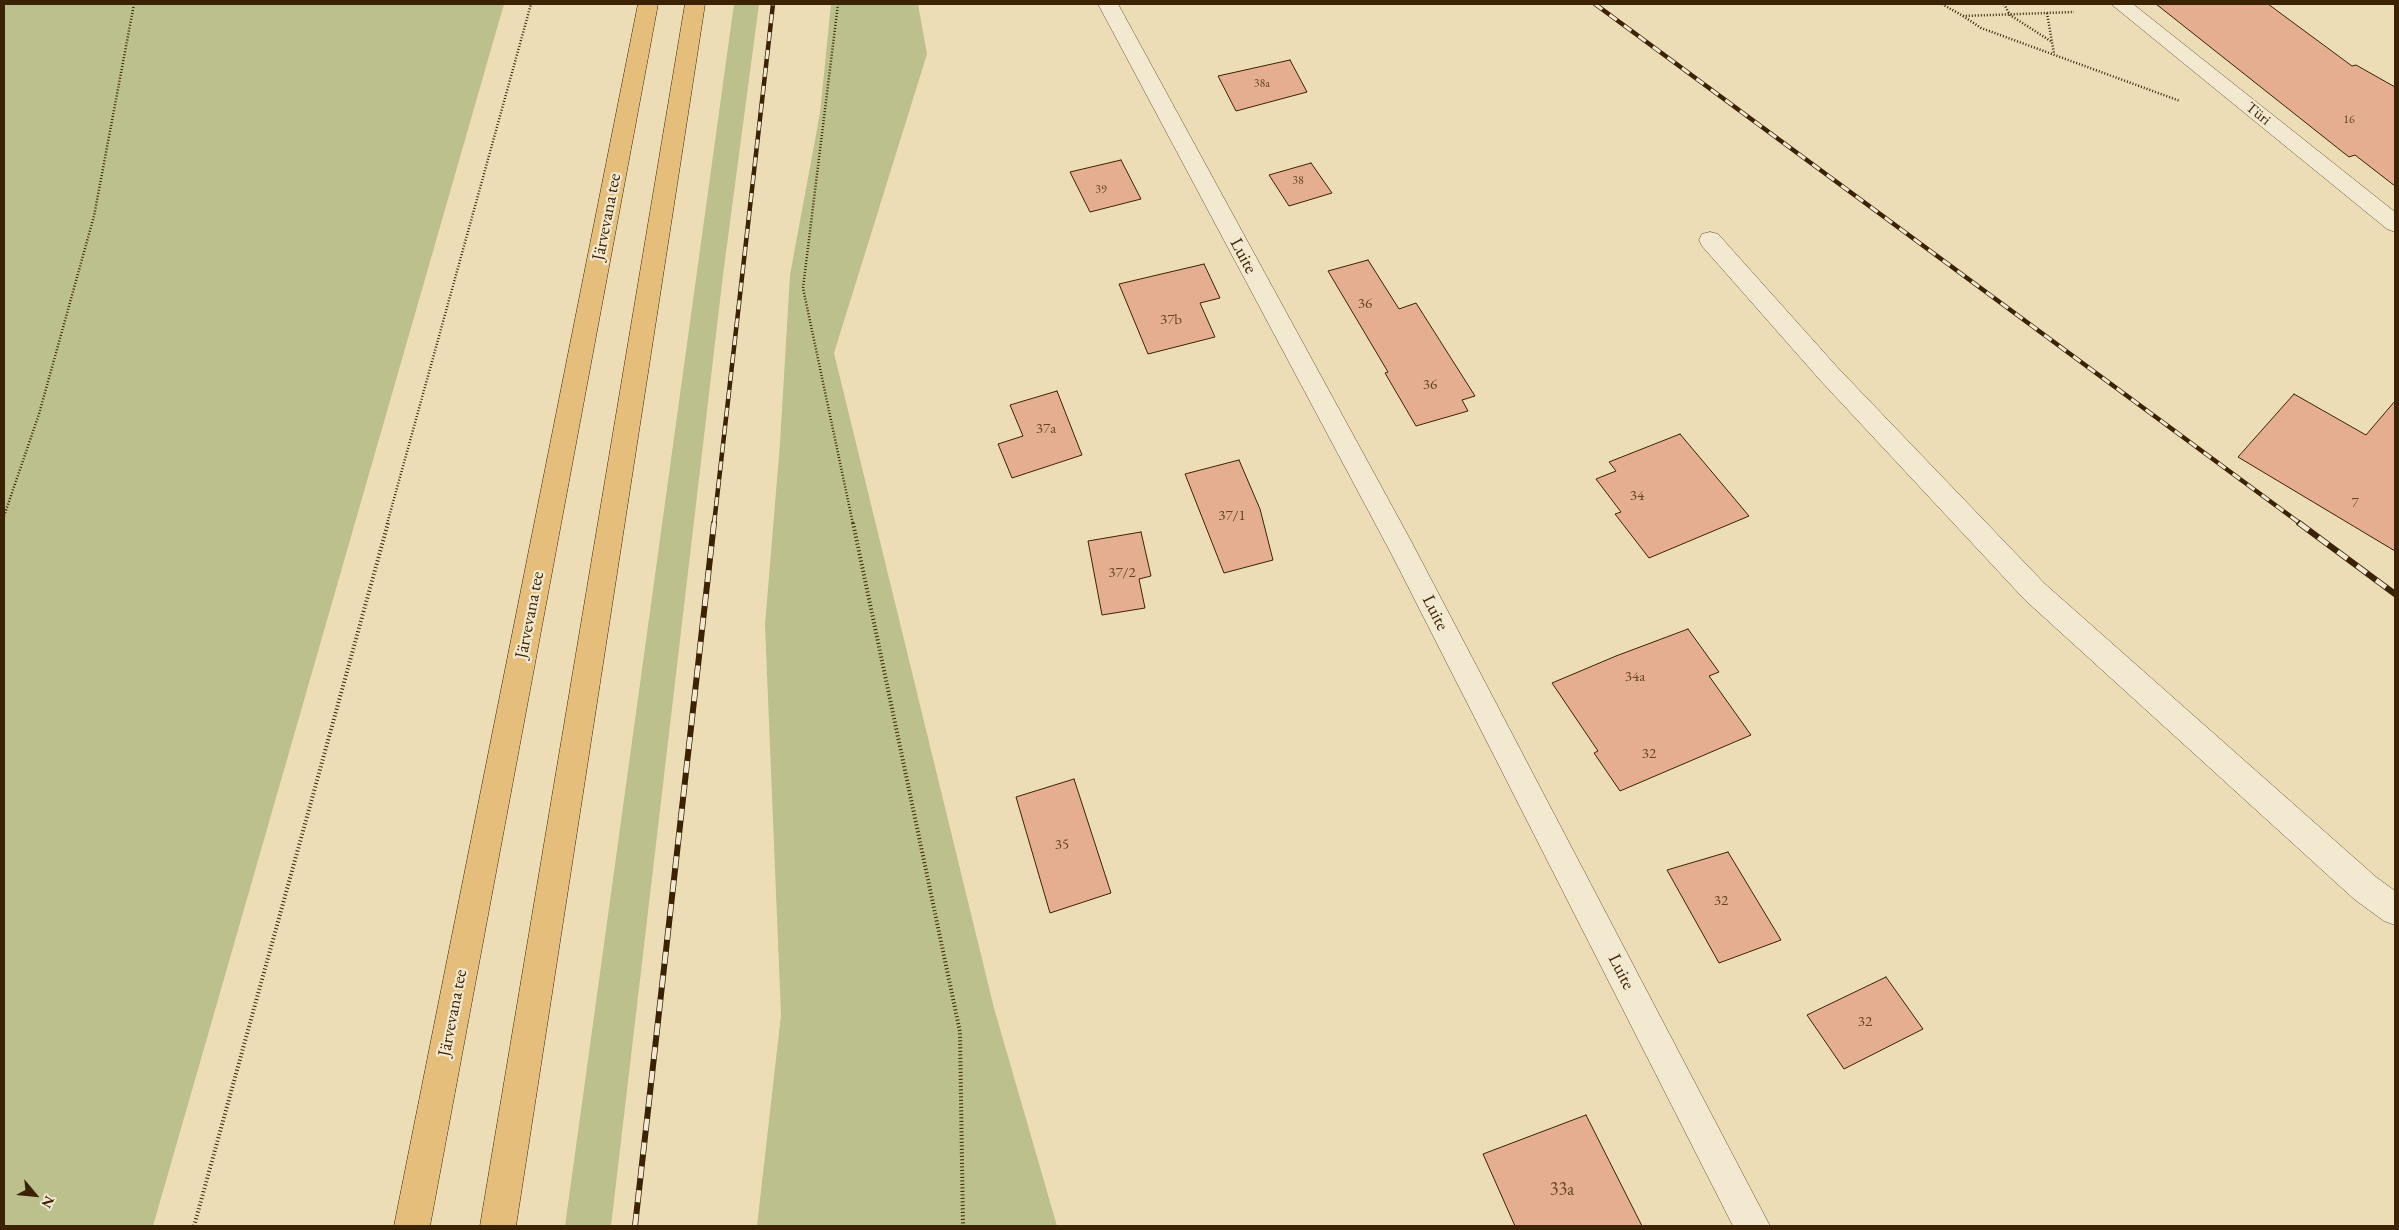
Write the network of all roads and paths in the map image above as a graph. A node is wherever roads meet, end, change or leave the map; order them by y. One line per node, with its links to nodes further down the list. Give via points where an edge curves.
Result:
1 (134, 4): 19 (path, via 94,216 40,414)
2 (530, 4): 21 (path)
3 (648, 4): 22 (highway, Järvevana tee)
4 (695, 4): 23 (highway)
5 (838, 4): 24 (path, via 803,288 960,1032)
6 (1108, 4): 25 (street, Luite, via 1402,550)
7 (1942, 4): 13 (path)
8 (2004, 4): 12 (path)
9 (2121, 4): 17 (street, Türi)
10 (2074, 12): 11 (path)
11 (2046, 13): 12 (path); 14 (path)
12 (2010, 15): 13 (path); 14 (path)
13 (1963, 16): 15 (path, via 1981,28)
14 (2052, 42): 15 (path)
15 (2054, 54): 16 (path)
16 (2180, 101)
17 (2395, 224)
18 (1710, 240): 20 (street, via 1829,374 2035,592 2365,888)
19 (4, 516)
20 (2395, 910)
21 (194, 1226)
22 (412, 1226)
23 (498, 1226)
24 (963, 1226)
25 (1752, 1226)

